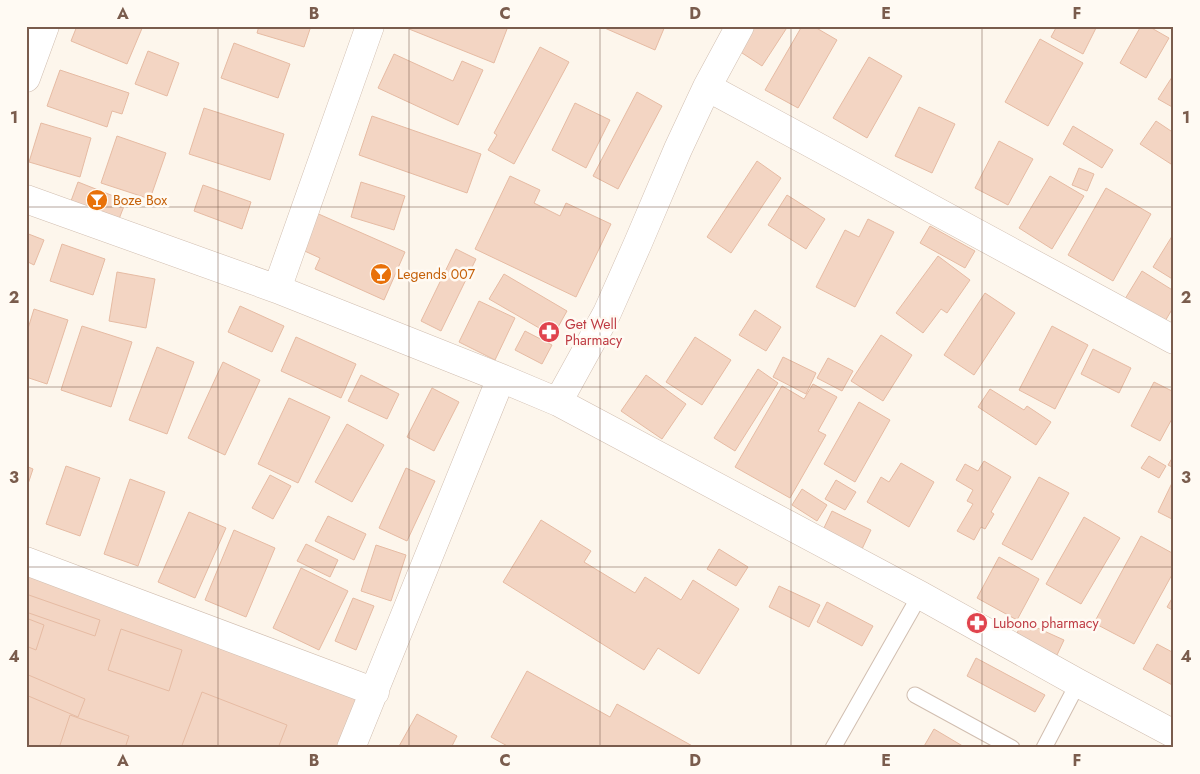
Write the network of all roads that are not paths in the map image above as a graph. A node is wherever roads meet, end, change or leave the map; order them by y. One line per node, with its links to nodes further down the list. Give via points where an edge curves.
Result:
1 (45, 26): 4 (street)
2 (370, 26): 7 (street)
3 (740, 26): 5 (street)
4 (26, 78)
5 (707, 88): 8 (street); 10 (street, via 606,313)
6 (26, 199): 7 (street)
7 (277, 289): 9 (street)
8 (1174, 340)
9 (502, 378): 10 (street); 14 (street)
10 (558, 402): 12 (street)
11 (26, 561): 14 (street)
12 (920, 595): 13 (street); 18 (lane)
13 (1078, 683): 16 (street); 20 (lane)
14 (375, 692): 17 (street)
15 (915, 694): 19 (lane)
16 (1174, 734)
17 (352, 748)
18 (834, 748)
19 (1012, 748)
20 (1044, 748)

